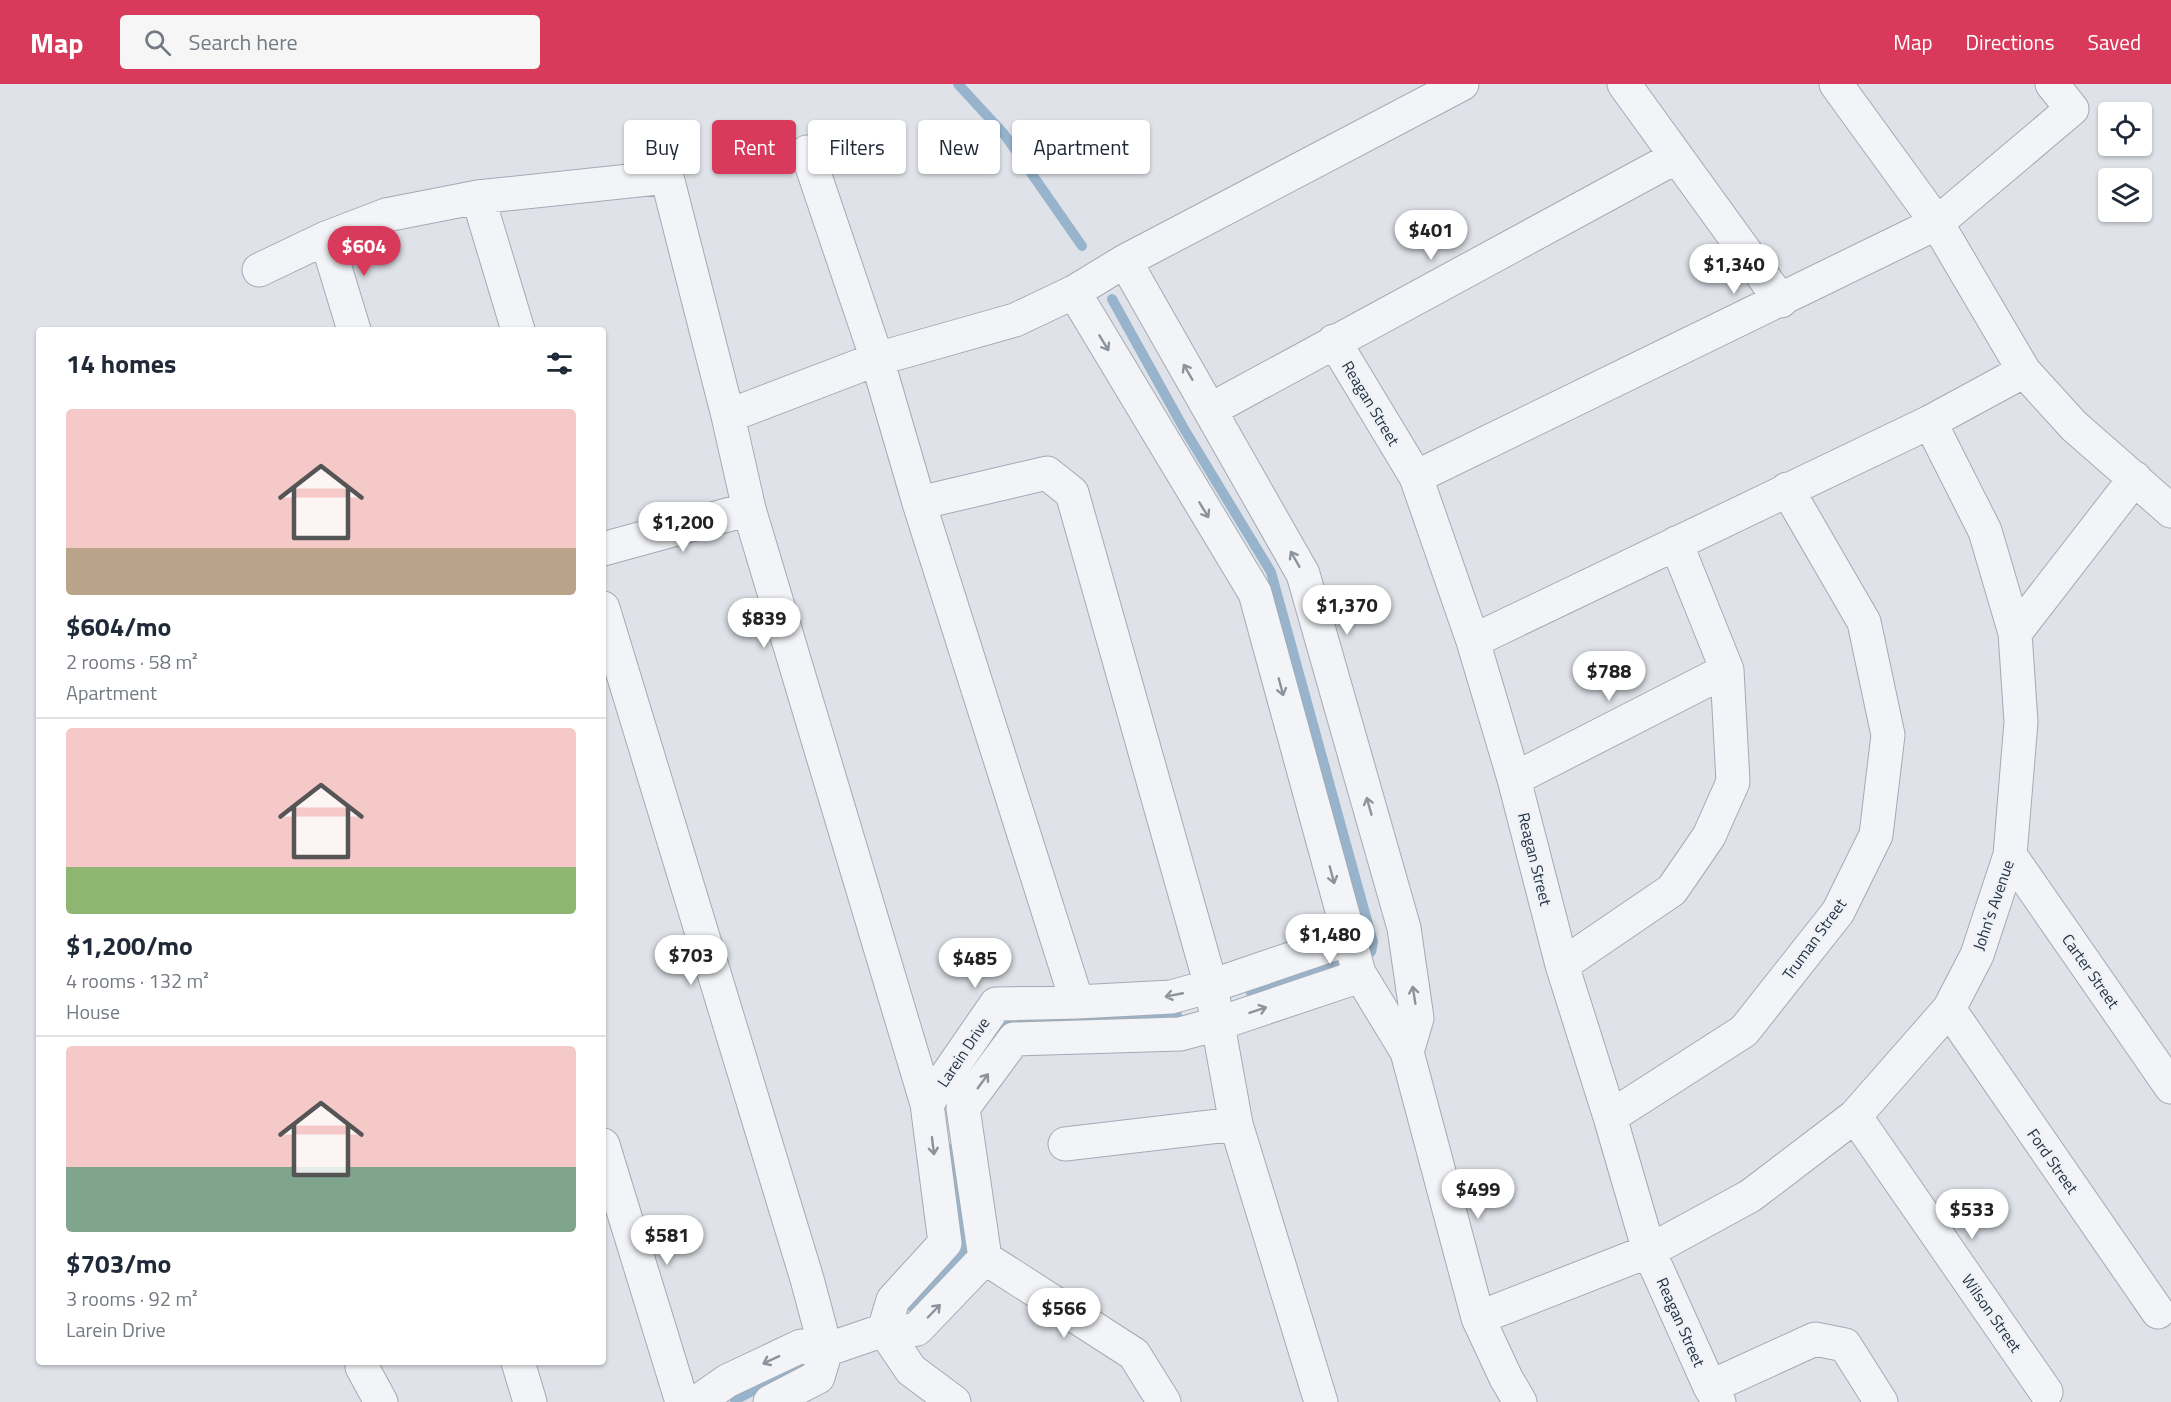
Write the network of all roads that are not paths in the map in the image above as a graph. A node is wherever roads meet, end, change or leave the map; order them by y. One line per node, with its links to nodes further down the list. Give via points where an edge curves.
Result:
1 (1462, 84): 10 (street)
2 (1624, 84): 6 (street)
3 (1836, 84): 8 (street)
4 (2052, 84): 8 (street, via 2072,109)
5 (807, 152): 17 (street)
6 (1676, 157): 13 (street); 16 (street)
7 (478, 197): 9 (street, via 386,215); 15 (street); 20 (street, via 667,177)
8 (1937, 223): 13 (street); 18 (street)
9 (326, 238): 11 (street); 14 (street)
10 (1125, 261): 12 (street); 19 (street, one-way to 10)
11 (259, 270)
12 (1074, 292): 17 (street, via 1015,320); 36 (street, one-way to 36, via 1255,593)
13 (1781, 301): 22 (street)
14 (353, 327)
15 (517, 327)
16 (1334, 341): 19 (street); 22 (street, Reagan Street)
17 (877, 359): 20 (street); 25 (street)
18 (2024, 371): 21 (street); 23 (street, via 2074,426)
19 (1210, 410): 43 (street, one-way to 19, via 1418,1018 1404,928 1303,574)
20 (728, 416): 26 (street)
21 (1930, 422): 24 (street); 31 (street, John's Avenue, via 1985,531)
22 (1416, 477): 32 (street, Reagan Street)
23 (2135, 478): 27 (street); 31 (street)
24 (1787, 489): 28 (street); 47 (street, Truman Street, via 1864,622 1888,735 1876,835 1838,912 1744,1031)
25 (919, 503): 39 (street, via 1047,473 1072,493); 40 (street)
26 (749, 509): 29 (street); 45 (street)
27 (2171, 511)
28 (1676, 543): 32 (street); 33 (street)
29 (606, 548)
30 (606, 618): 56 (street)
31 (2015, 633): 35 (street, John's Avenue, via 2021,722)
32 (1473, 641): 34 (street, Reagan Street)
33 (1727, 670): 34 (street); 37 (street, via 1733,782 1709,836 1672,890)
34 (1515, 780): 37 (street, Reagan Street)
35 (2010, 855): 41 (street, John's Avenue, via 1977,955); 44 (street, Carter Street)
36 (1350, 941): 38 (street); 39 (street, Larein Drive)
37 (1562, 965): 47 (street, Reagan Street)
38 (1360, 975): 42 (street, Larein Drive, one-way to 38); 43 (street)
39 (1211, 986): 40 (street, Larein Drive, one-way to 40, via 1171,997); 42 (street)
40 (1077, 1002): 45 (street, Larein Drive, via 996,1004)
41 (1949, 1009): 46 (street, John's Avenue); 53 (street, Ford Street)
42 (1217, 1024): 48 (street); 52 (street, Larein Drive, one-way to 42, via 963,1108 1014,1040 1180,1034)
43 (1407, 1052): 54 (street)
44 (2171, 1087)
45 (927, 1104): 55 (street, Larein Drive, one-way to 55, via 945,1244 893,1300)
46 (1856, 1116): 51 (street, John's Avenue, via 1750,1196); 59 (street, Wilson Street)
47 (1610, 1117): 51 (street, Reagan Street)
48 (1236, 1124): 49 (street); 68 (street)
49 (1065, 1144)
50 (606, 1155): 64 (street)
51 (1649, 1251): 54 (street, John's Avenue); 60 (street, Reagan Street)
52 (985, 1258): 55 (street, one-way to 52, via 917,1329); 67 (street, via 1134,1354)
53 (2158, 1312)
54 (1478, 1318): 69 (street)
55 (884, 1330): 56 (street); 61 (street, via 911,1370)
56 (826, 1350): 65 (street, one-way to 65, via 801,1346 727,1381); 66 (street, via 818,1377)
57 (519, 1365): 63 (street)
58 (362, 1367): 62 (street)
59 (2046, 1392)
60 (1715, 1395): 70 (street, via 1815,1339 1845,1345)
61 (944, 1400)
62 (381, 1402)
63 (530, 1402)
64 (682, 1402)
65 (697, 1402)
66 (770, 1402)
67 (1164, 1402)
68 (1321, 1402)
69 (1520, 1402)
70 (1881, 1402)

